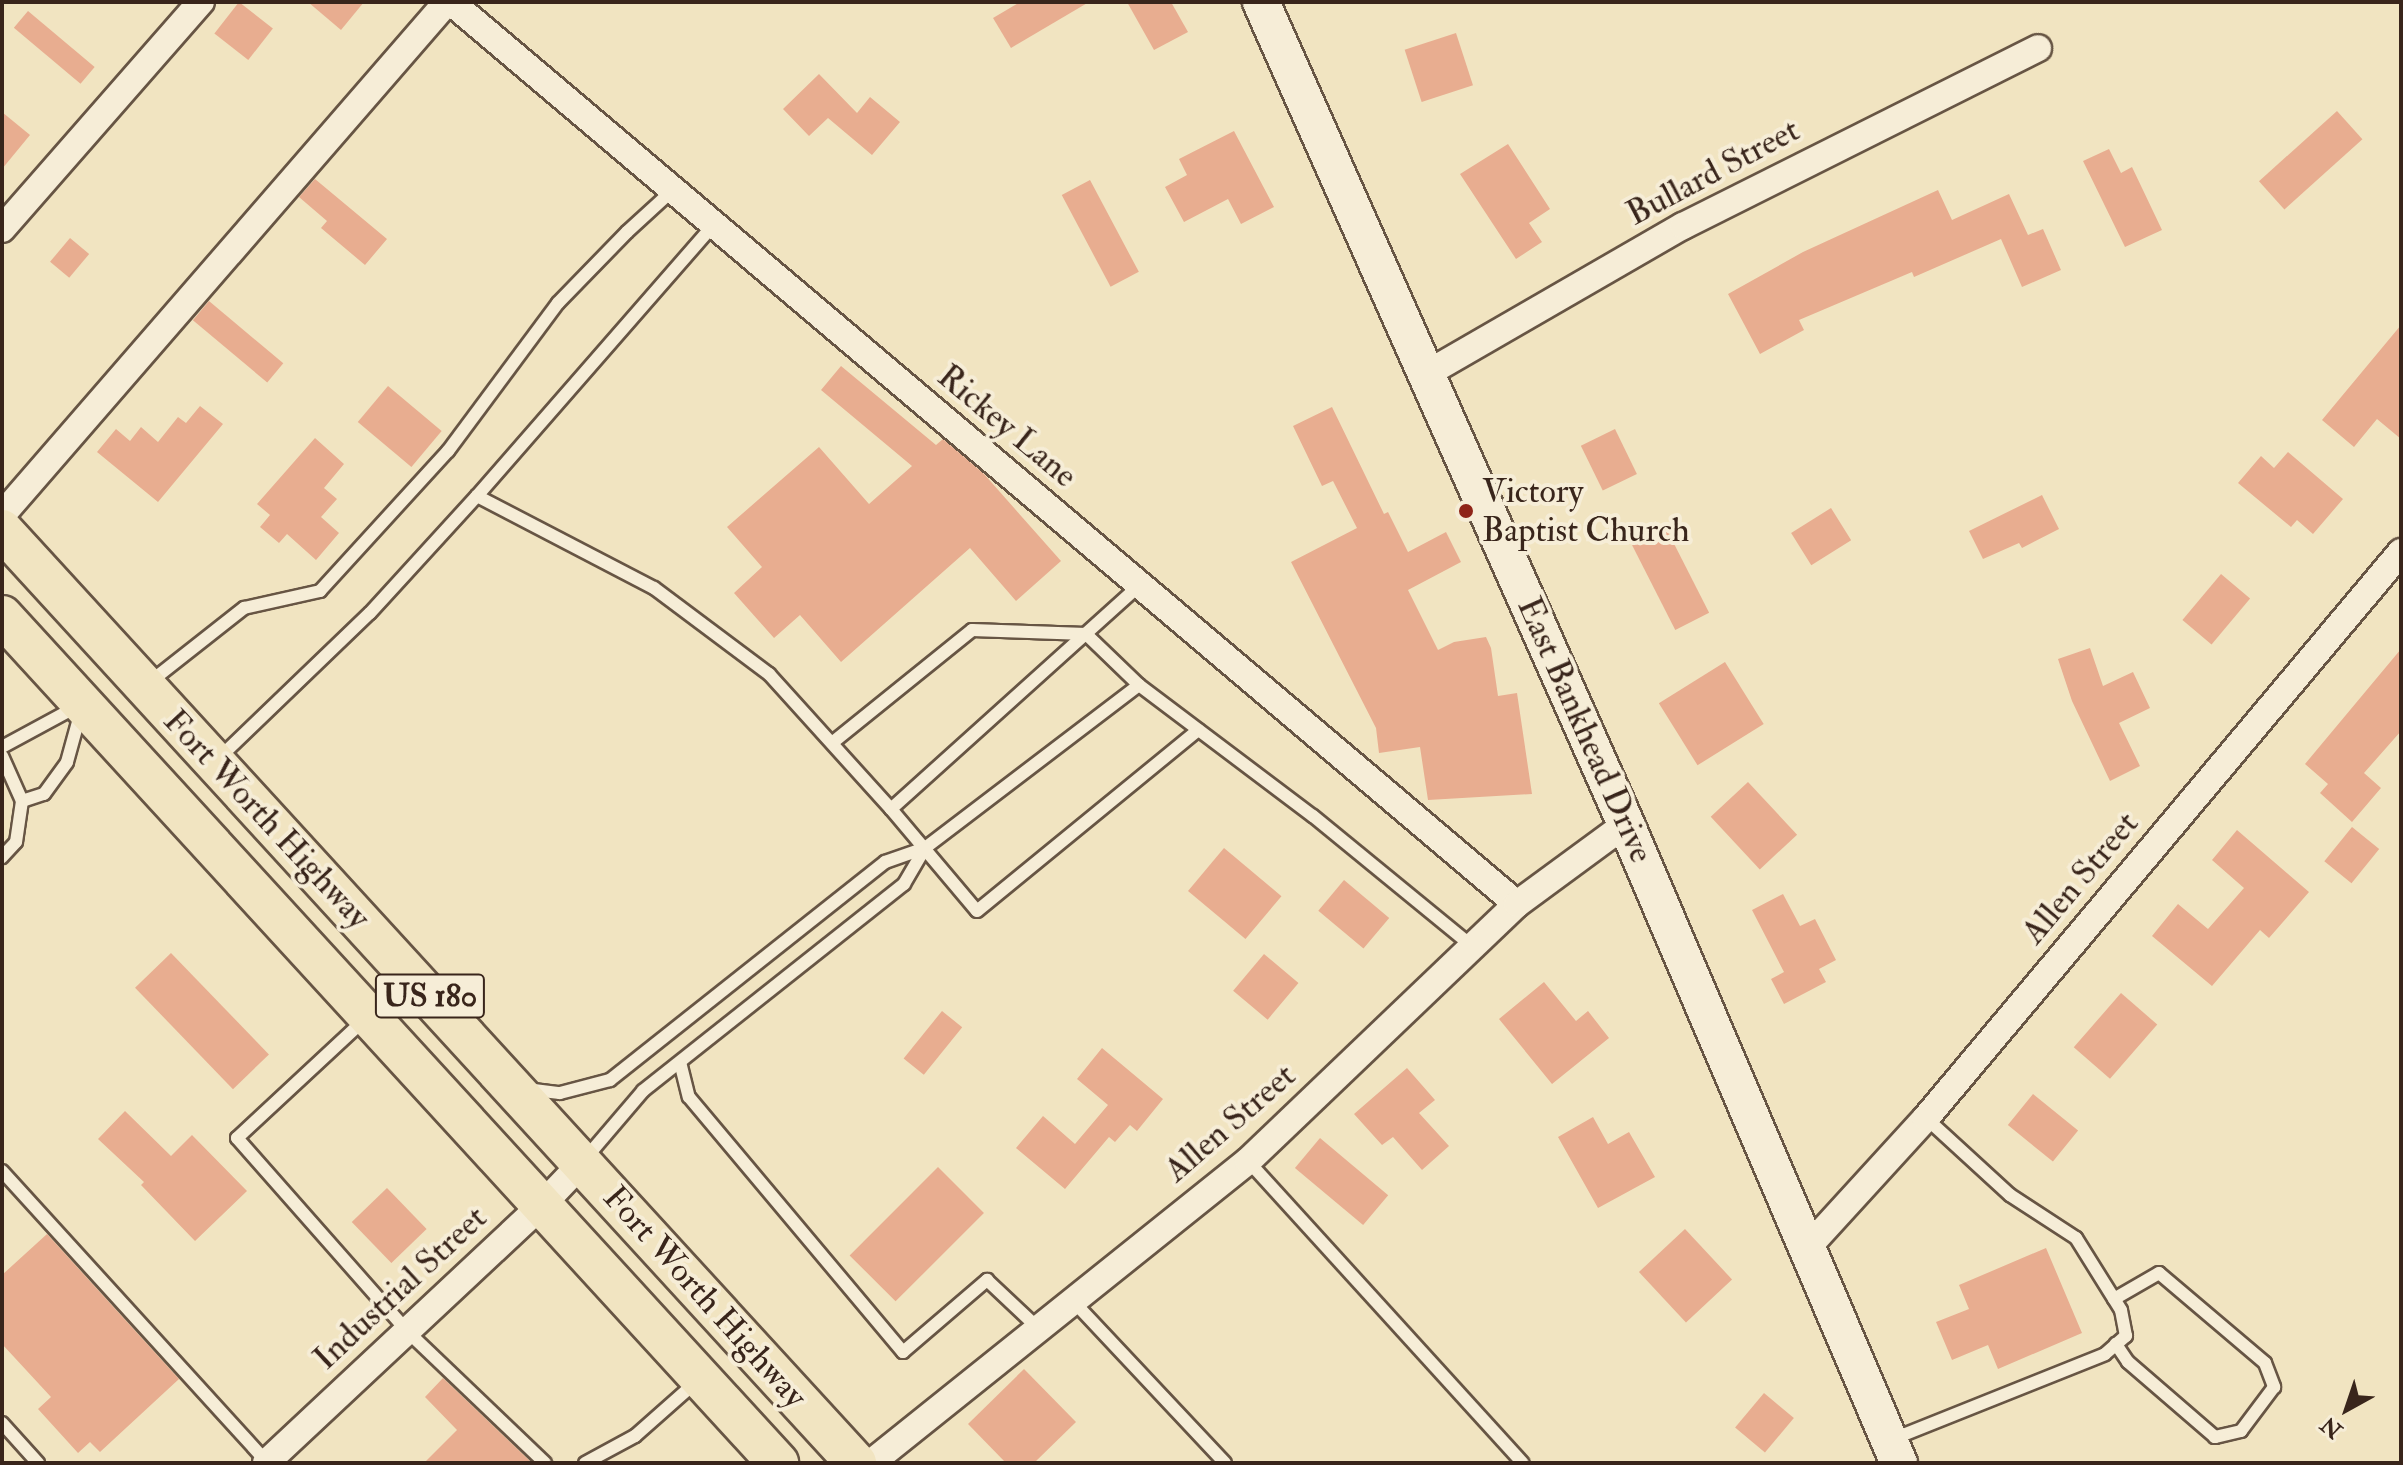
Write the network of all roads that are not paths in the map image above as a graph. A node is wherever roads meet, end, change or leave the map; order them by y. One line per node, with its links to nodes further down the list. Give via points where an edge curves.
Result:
1 (201, 2): 7 (street)
2 (449, 2): 5 (street, Rickey Lane); 10 (street)
3 (1261, 2): 8 (street, East Bankhead Drive)
4 (2038, 48): 8 (street, Bullard Street, via 1683,226)
5 (673, 190): 6 (street, Rickey Lane); 16 (lane, via 558,303 448,451 320,591 244,608)
6 (713, 225): 9 (lane); 13 (street, Rickey Lane)
7 (2, 229)
8 (1428, 373): 26 (street, East Bankhead Drive)
9 (477, 496): 20 (lane, via 654,588 769,674); 23 (lane, via 370,613)
10 (2, 515)
11 (2, 530): 16 (main road, Fort Worth Highway / US 180)
12 (2401, 552): 34 (street, Allen Street)
13 (1139, 586): 15 (lane); 29 (street, Rickey Lane)
14 (5, 625): 18 (main road, Fort Worth Highway / US 180)
15 (1086, 634): 17 (lane); 20 (lane, via 972,630); 25 (lane)
16 (134, 675): 18 (main road); 23 (main road, Fort Worth Highway / US 180)
17 (1139, 685): 19 (lane); 27 (lane)
18 (83, 704): 21 (lane); 24 (lane, via 67,762 44,794); 31 (main road, Fort Worth Highway / US 180)
19 (1198, 730): 27 (lane, via 977,911); 30 (lane)
20 (832, 743): 25 (lane)
21 (2, 747)
22 (2, 756): 24 (lane)
23 (215, 762): 33 (main road, Fort Worth Highway / US 180)
24 (22, 801): 28 (lane, via 16,842)
25 (891, 809): 27 (lane)
26 (1626, 824): 29 (street, Allen Street); 39 (street, East Bankhead Drive)
27 (925, 848): 32 (lane, via 904,884); 33 (lane, via 885,862 610,1080 560,1093)
28 (2, 857)
29 (1517, 904): 30 (street, Allen Street)
30 (1473, 947): 35 (street, Allen Street)
31 (368, 1016): 38 (main road, Fort Worth Highway / US 180); 43 (lane, via 237,1138)
32 (680, 1062): 36 (lane, via 643,1091); 42 (lane, via 689,1097 903,1352 987,1280)
33 (515, 1088): 36 (main road, Fort Worth Highway / US 180)
34 (1926, 1118): 39 (street, Allen Street); 40 (lane, via 2010,1195 2076,1238)
35 (1248, 1161): 41 (street, Allen Street); 57 (lane)
36 (582, 1163): 38 (street, Industrial Street); 54 (main road, Fort Worth Highway / US 180)
37 (2, 1171): 50 (lane)
38 (542, 1205): 43 (street, Industrial Street); 45 (main road, Fort Worth Highway / US 180)
39 (1809, 1246): 47 (street, East Bankhead Drive)
40 (2114, 1299): 44 (lane, via 2126,1336); 44 (lane, via 2159,1273 2265,1363 2274,1387 2241,1431 2215,1437 2128,1362)
41 (1073, 1301): 42 (street, Allen Street); 56 (lane)
42 (1039, 1329): 55 (street, Allen Street)
43 (407, 1331): 48 (street, Industrial Street); 51 (lane)
44 (2116, 1344): 47 (lane, via 2105,1354)
45 (700, 1378): 52 (lane, via 635,1436); 53 (main road, Fort Worth Highway / US 180)
46 (2, 1423): 49 (lane)
47 (1895, 1452)
48 (291, 1454): 50 (street, Industrial Street)
49 (38, 1463)
50 (267, 1463)
51 (545, 1463)
52 (585, 1463)
53 (778, 1463)
54 (856, 1463)
55 (871, 1463)
56 (1225, 1463)
57 (1523, 1463)

